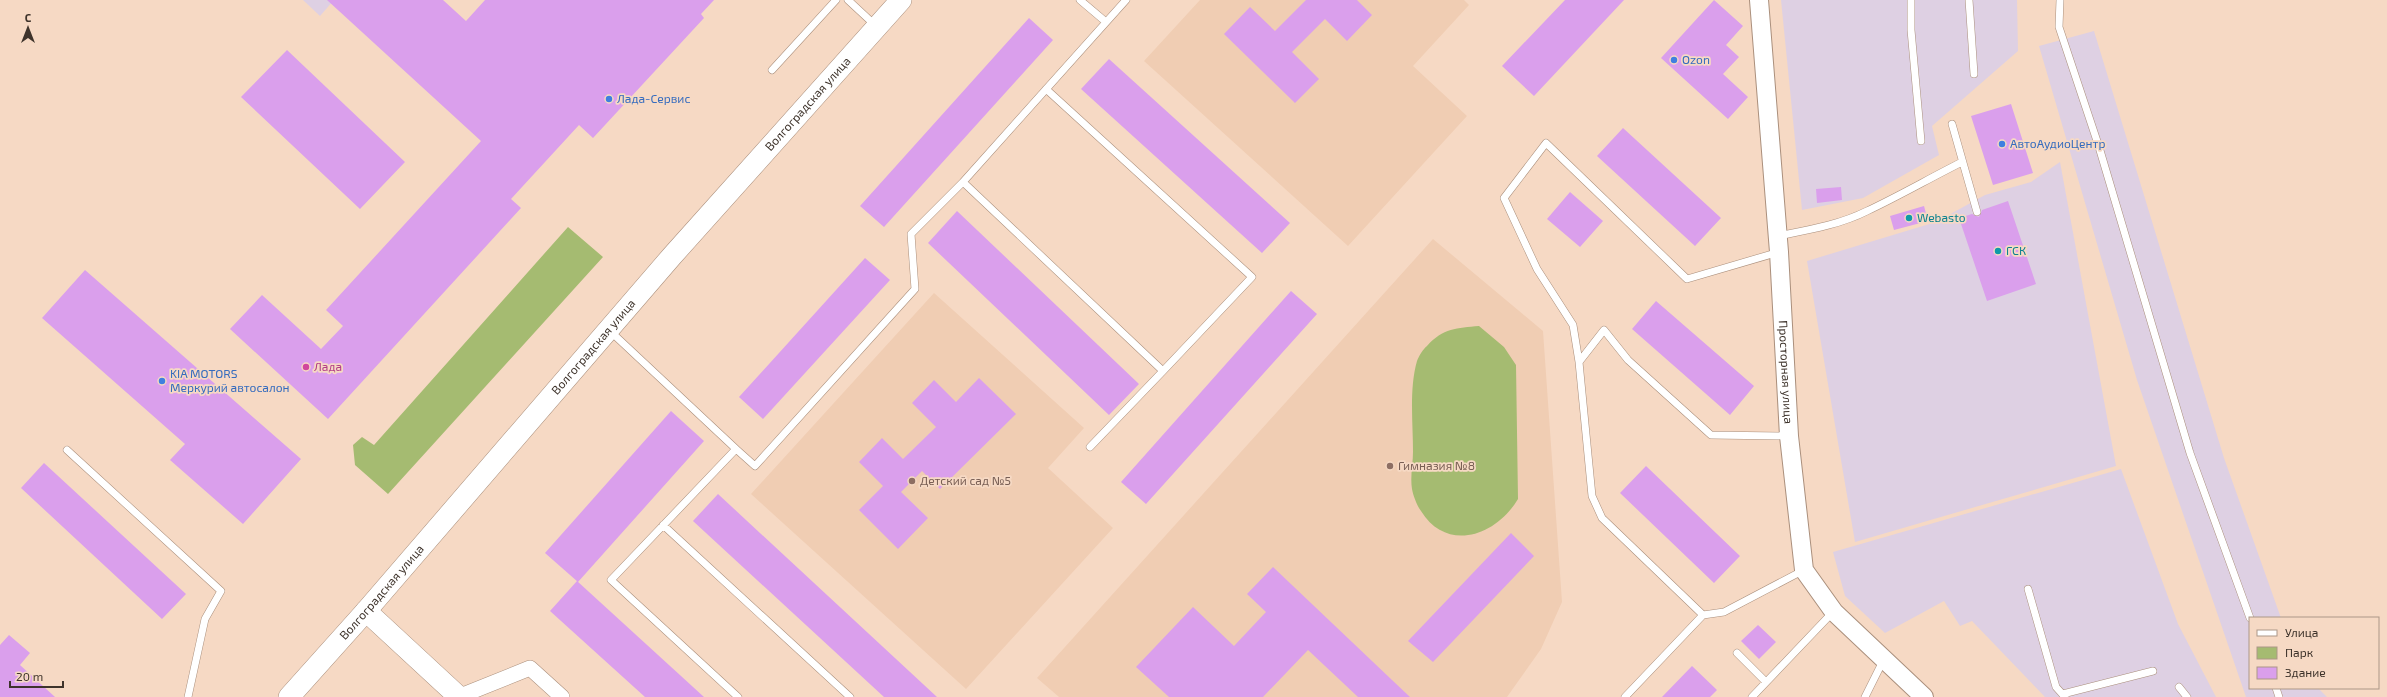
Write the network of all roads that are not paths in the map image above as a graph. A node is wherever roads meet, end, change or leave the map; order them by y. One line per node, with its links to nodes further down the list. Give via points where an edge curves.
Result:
1 (836, 0): 12 (lane)
2 (848, 0): 11 (lane)
3 (901, 0): 11 (main road, Волгоградская улица)
4 (1080, 0): 10 (lane)
5 (1126, 0): 10 (lane)
6 (1760, 0): 20 (street, Просторная улица)
7 (1911, 0): 16 (lane, via 1911,30)
8 (1969, 0): 13 (lane)
9 (2060, 0): 34 (lane, via 2059,27 2098,147 2190,453)
10 (1106, 22): 14 (lane)
11 (877, 27): 21 (main road, Волгоградская улица)
12 (772, 70)
13 (1974, 74)
14 (1046, 89): 18 (lane); 23 (lane, via 1252,277)
15 (1952, 124): 17 (lane)
16 (1921, 141)
17 (1962, 162): 19 (lane); 20 (lane, via 1866,212)
18 (963, 182): 23 (lane); 26 (lane, via 911,234 915,289 755,466)
19 (1977, 212)
20 (1778, 244): 22 (lane, via 1687,280 1546,143 1504,198 1537,268 1573,325); 24 (street, Просторная улица)
21 (609, 330): 26 (lane); 31 (main road, Волгоградская улица)
22 (1579, 362): 24 (lane, via 1604,330 1628,360 1711,435); 33 (lane, via 1592,496 1602,518)
23 (1163, 371): 25 (lane)
24 (1790, 436): 29 (street, Просторная улица)
25 (1090, 448)
26 (736, 449): 28 (lane)
27 (67, 450): 41 (lane, via 221,591 205,619)
28 (663, 525): 45 (lane, via 611,580); 46 (lane)
29 (1804, 570): 32 (street, Просторная улица); 33 (lane, via 1724,612)
30 (2028, 588): 40 (lane, via 2056,687)
31 (366, 611): 42 (main road, Волгоградская улица); 43 (main road)
32 (1834, 612): 36 (street, Просторная улица); 38 (lane)
33 (1703, 615): 47 (lane)
34 (2250, 617)
35 (1737, 653): 38 (lane)
36 (1884, 659): 49 (lane); 50 (street, Просторная улица)
37 (2154, 671): 40 (lane)
38 (1766, 682): 48 (lane)
39 (2179, 687): 51 (lane)
40 (2064, 696)
41 (188, 697)
42 (288, 697)
43 (458, 697): 44 (street, via 530,668)
44 (562, 697)
45 (738, 697)
46 (850, 697)
47 (1625, 697)
48 (1752, 697)
49 (1865, 697)
50 (1924, 697)
51 (2187, 697)

